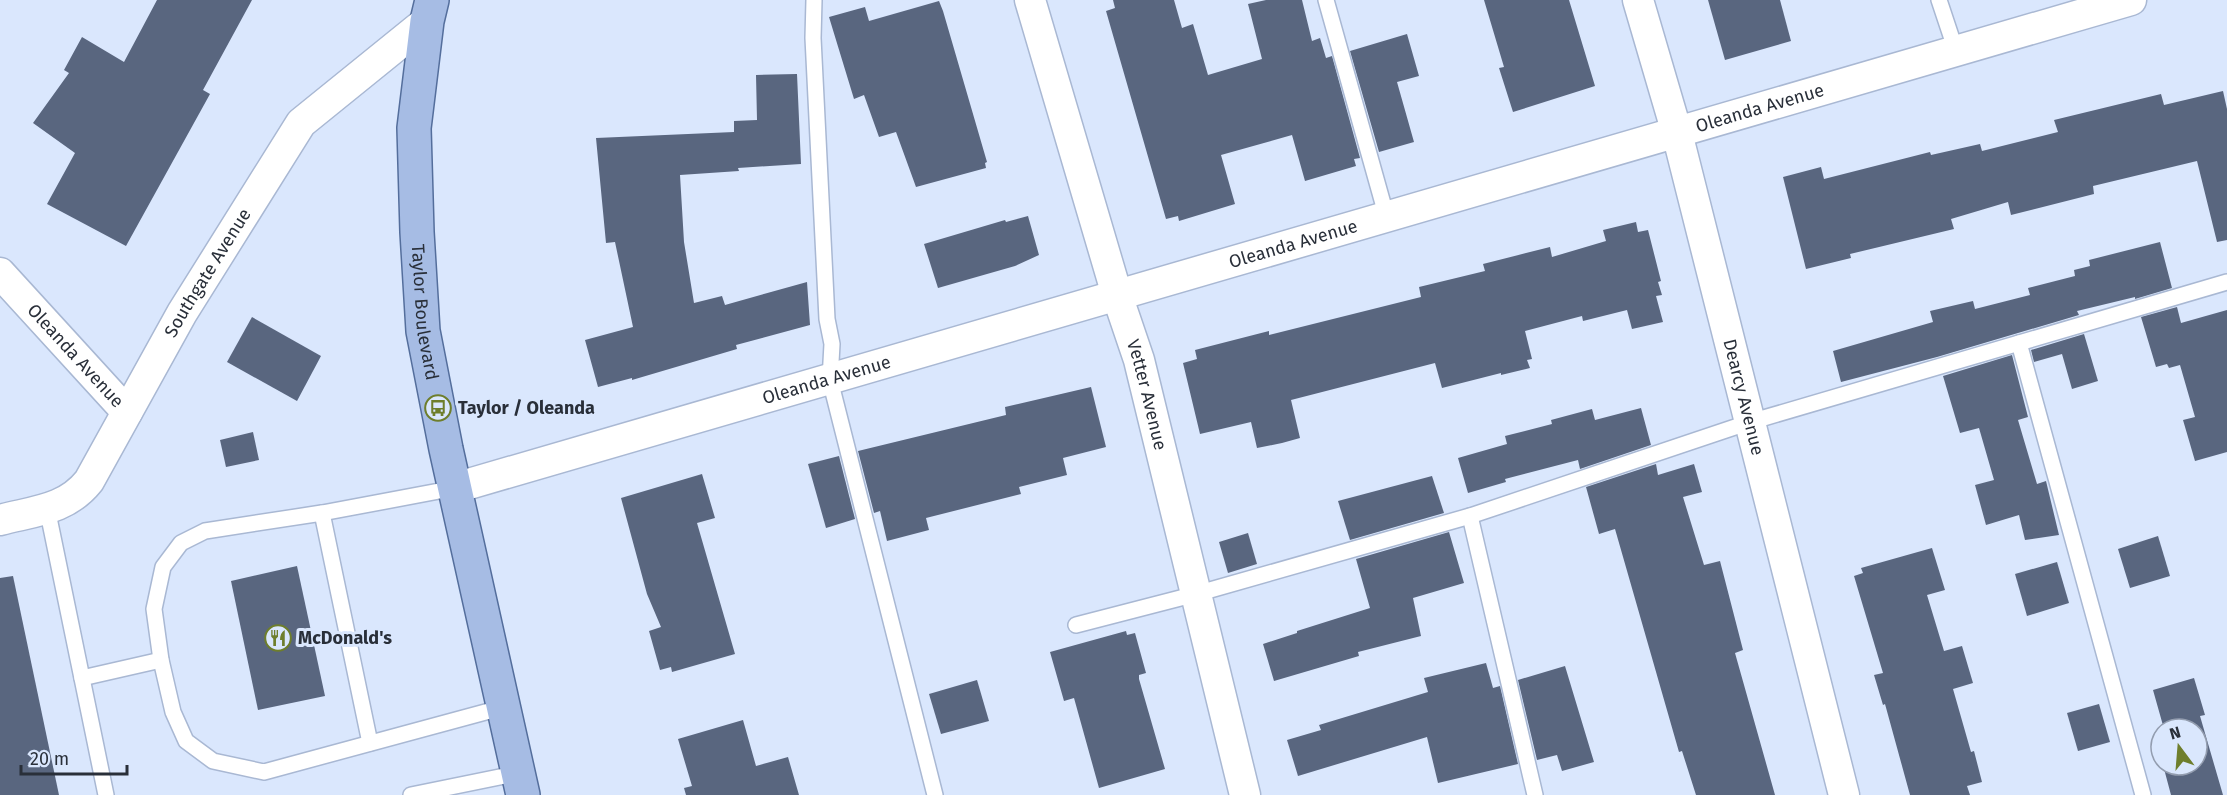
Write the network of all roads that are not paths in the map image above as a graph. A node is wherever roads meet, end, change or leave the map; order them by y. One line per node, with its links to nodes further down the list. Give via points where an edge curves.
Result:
1 (814, 0): 15 (lane, via 827,319 832,344)
2 (1030, 0): 13 (street, Vetter Avenue)
3 (1326, 0): 10 (lane)
4 (1638, 0): 9 (street, Dearcy Avenue)
5 (1940, 0): 8 (lane)
6 (2131, 0): 8 (street, Oleanda Avenue)
7 (430, 11): 16 (street, Southgate Avenue, via 301,123 183,313); 18 (main road, Taylor Boulevard, via 414,128 417,232 423,331)
8 (1956, 51): 9 (street, Oleanda Avenue)
9 (1677, 133): 10 (street, Oleanda Avenue); 17 (street, Dearcy Avenue)
10 (1387, 218): 13 (street, Oleanda Avenue)
11 (0, 273): 16 (street, Oleanda Avenue)
12 (2227, 282): 14 (lane)
13 (1117, 295): 15 (street, Oleanda Avenue); 23 (street, Vetter Avenue, via 1139,360)
14 (2019, 343): 17 (lane); 36 (lane)
15 (830, 380): 18 (street, Oleanda Avenue); 32 (lane)
16 (127, 412): 19 (street, Southgate Avenue, via 89,481 67,502)
17 (1750, 422): 21 (lane); 35 (street, Dearcy Avenue)
18 (455, 488): 20 (lane); 27 (main road, Taylor Boulevard)
19 (47, 508): 22 (street, Southgate Avenue); 26 (lane)
20 (322, 513): 25 (lane, via 205,531 181,543 163,567 154,609); 28 (lane)
21 (1470, 516): 23 (lane); 34 (lane)
22 (0, 520)
23 (1196, 594): 24 (lane); 33 (street, Vetter Avenue)
24 (1076, 625)
25 (161, 660): 26 (lane); 28 (lane, via 173,712 186,741 213,761 264,772)
26 (82, 678): 30 (lane)
27 (504, 707): 28 (lane); 29 (main road, Taylor Boulevard)
28 (370, 743)
29 (521, 784): 31 (lane)
30 (106, 795)
31 (411, 795)
32 (935, 795)
33 (1245, 795)
34 (1535, 795)
35 (1844, 795)
36 (2143, 795)

